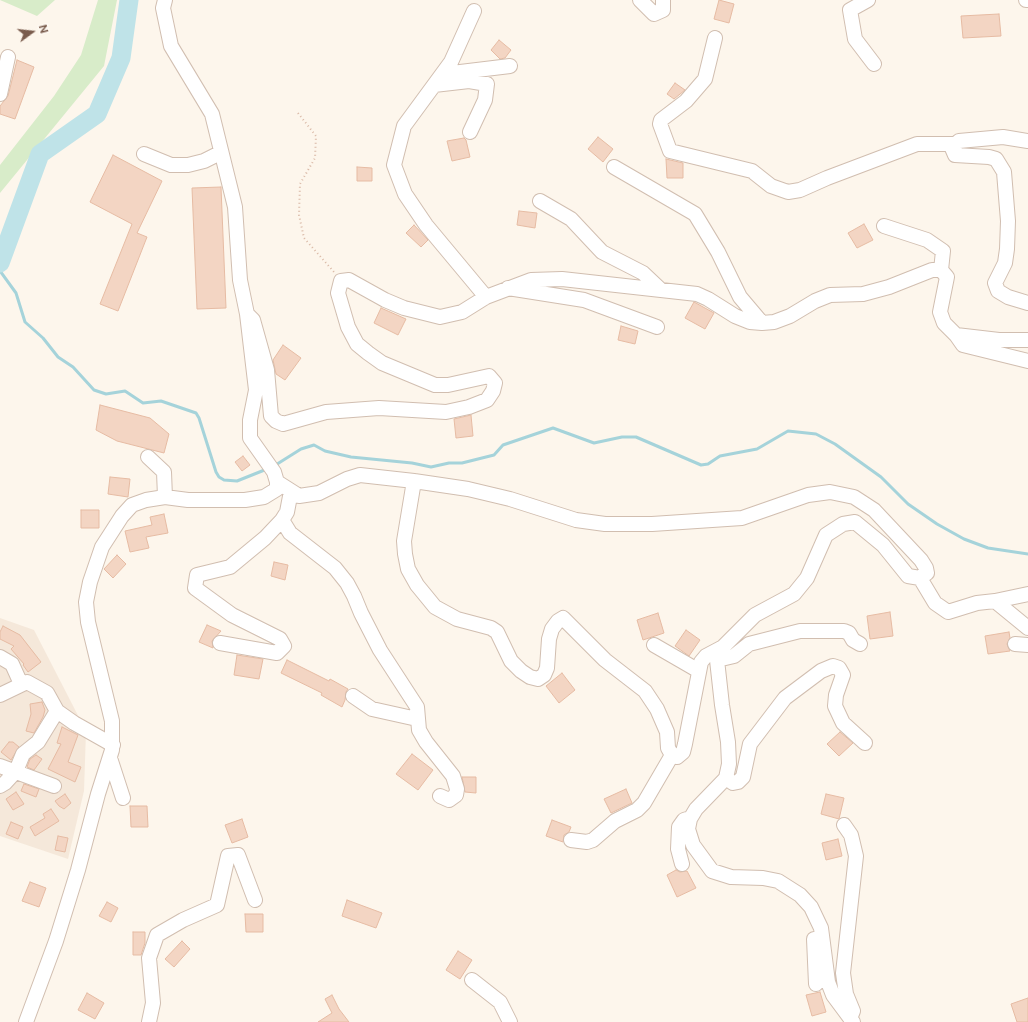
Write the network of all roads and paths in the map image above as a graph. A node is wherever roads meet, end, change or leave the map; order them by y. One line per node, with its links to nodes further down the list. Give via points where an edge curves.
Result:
1 (165, 0): 16 (street, via 163,8 172,46 212,114)
2 (640, 0): 3 (street, via 654,14 663,10)
3 (663, 0)
4 (868, 0): 8 (street, via 850,10 855,39)
5 (474, 11): 10 (street, via 451,62)
6 (715, 38): 15 (street, via 705,79 686,101 661,120 660,124 670,151 752,171 771,186 788,192 800,190 917,144)
7 (8, 57): 11 (street)
8 (874, 64)
9 (510, 66): 10 (street)
10 (438, 80): 13 (street, via 487,84 485,100); 25 (street, via 404,126 394,166 405,194 426,225)
11 (0, 94)
12 (298, 113): 22 (path, via 316,136 315,158 300,184 299,215 304,238)
13 (470, 132)
14 (1028, 141): 15 (street, via 1003,137 959,141)
15 (954, 144): 26 (street, via 952,148 955,155 996,159 1004,172 1008,221 1007,249 1005,263 995,283 998,291)
16 (220, 153): 17 (street, via 188,165 171,165); 27 (street, via 235,207 240,280)
17 (144, 154)
18 (614, 167): 28 (street, via 694,214 718,252 740,297)
19 (540, 201): 24 (street, via 571,219 602,252 643,272)
20 (884, 226): 21 (street, via 927,240 943,251)
21 (940, 270): 28 (street, via 932,270 863,294 830,295 790,316); 30 (street, via 947,277 940,312 944,323)
22 (341, 281): 25 (street, via 349,280 404,308 440,317 462,312); 27 (street, via 338,293 348,327 357,344 368,353 382,362 435,384 448,385 489,376 495,383 487,400 446,412 379,408 326,412 283,424 271,416 267,370 253,320)
23 (508, 288): 24 (street, via 531,280 562,279); 25 (street); 29 (street, via 584,300)
24 (661, 290): 28 (street, via 698,294 735,316 750,322)
25 (486, 297)
26 (1028, 303)
27 (247, 314): 34 (street, via 256,390 250,420 250,438)
28 (762, 323)
29 (657, 327)
30 (956, 335): 31 (street, via 999,340); 32 (street, via 962,345)
31 (1028, 340)
32 (1028, 361)
33 (148, 457): 37 (street, via 164,472)
34 (273, 473): 36 (street); 37 (street, via 277,489 264,497 245,500 188,500)
35 (414, 481): 36 (street, via 360,475 311,495 299,496); 39 (street, via 468,489 576,520 605,524 652,524 742,518 808,495 830,492 854,497 874,510 926,568 927,573); 56 (street, via 404,541 405,554 408,569 417,585 435,607 457,619 497,632 511,660 526,674 538,679 544,675 547,668 552,629 558,620 563,618 605,660 645,691 657,709 667,732 668,748)
36 (291, 492): 38 (street)
37 (165, 497): 55 (street, via 132,505 122,516 102,547 90,582 86,602 88,622 112,721)
38 (282, 520): 43 (street, via 230,567 196,575 195,588 232,615 280,639 284,646 277,653); 53 (street, via 290,533 335,568 347,583 380,650 417,707)
39 (920, 578): 41 (street, via 936,603 948,612 977,603); 46 (street, via 908,576 883,545 855,522 842,524 826,535 807,578 794,594 755,615)
40 (1028, 594): 41 (street)
41 (995, 601): 42 (street)
42 (1028, 628)
43 (220, 643)
44 (860, 644): 46 (street, via 844,631 800,631 749,644 734,656)
45 (654, 645): 48 (street)
46 (720, 654): 48 (street, via 706,656); 59 (street, via 722,705 728,742 729,764)
47 (0, 657): 49 (street, via 12,664)
48 (699, 671): 56 (street, via 683,752 677,757)
49 (21, 684): 50 (street); 52 (street, via 27,682 47,694)
50 (0, 695)
51 (353, 696): 53 (street, via 372,709)
52 (57, 711): 55 (street); 58 (street, via 38,742 24,754)
53 (418, 720): 62 (street, via 419,730 426,742 453,776 456,795 449,800)
54 (865, 743): 59 (street, via 843,723 835,706 843,675 839,668 833,666 821,671 785,698 750,744 743,777 733,783)
55 (111, 752): 63 (street); 73 (street, via 56,941)
56 (672, 755): 66 (street, via 644,803 637,810 615,821 593,840)
57 (0, 766): 58 (street)
58 (16, 771): 60 (street); 61 (street)
59 (726, 778): 64 (street, via 696,809)
60 (0, 786)
61 (54, 786)
62 (440, 796)
63 (123, 798)
64 (690, 819): 67 (street, via 684,820 679,827 678,849); 69 (street, via 688,829 693,845 712,871 731,877 778,881)
65 (844, 825): 72 (street, via 851,835 856,856 843,973 846,994 853,1011)
66 (571, 840)
67 (682, 864)
68 (255, 900): 74 (street, via 238,855 228,856 217,905 183,920 157,936 149,958 153,1003)
69 (811, 906): 71 (street); 72 (street, via 821,928 828,982 833,995)
70 (472, 980): 75 (street, via 500,1002)
71 (816, 984)
72 (852, 1020)
73 (26, 1022)
74 (149, 1022)
75 (510, 1022)

